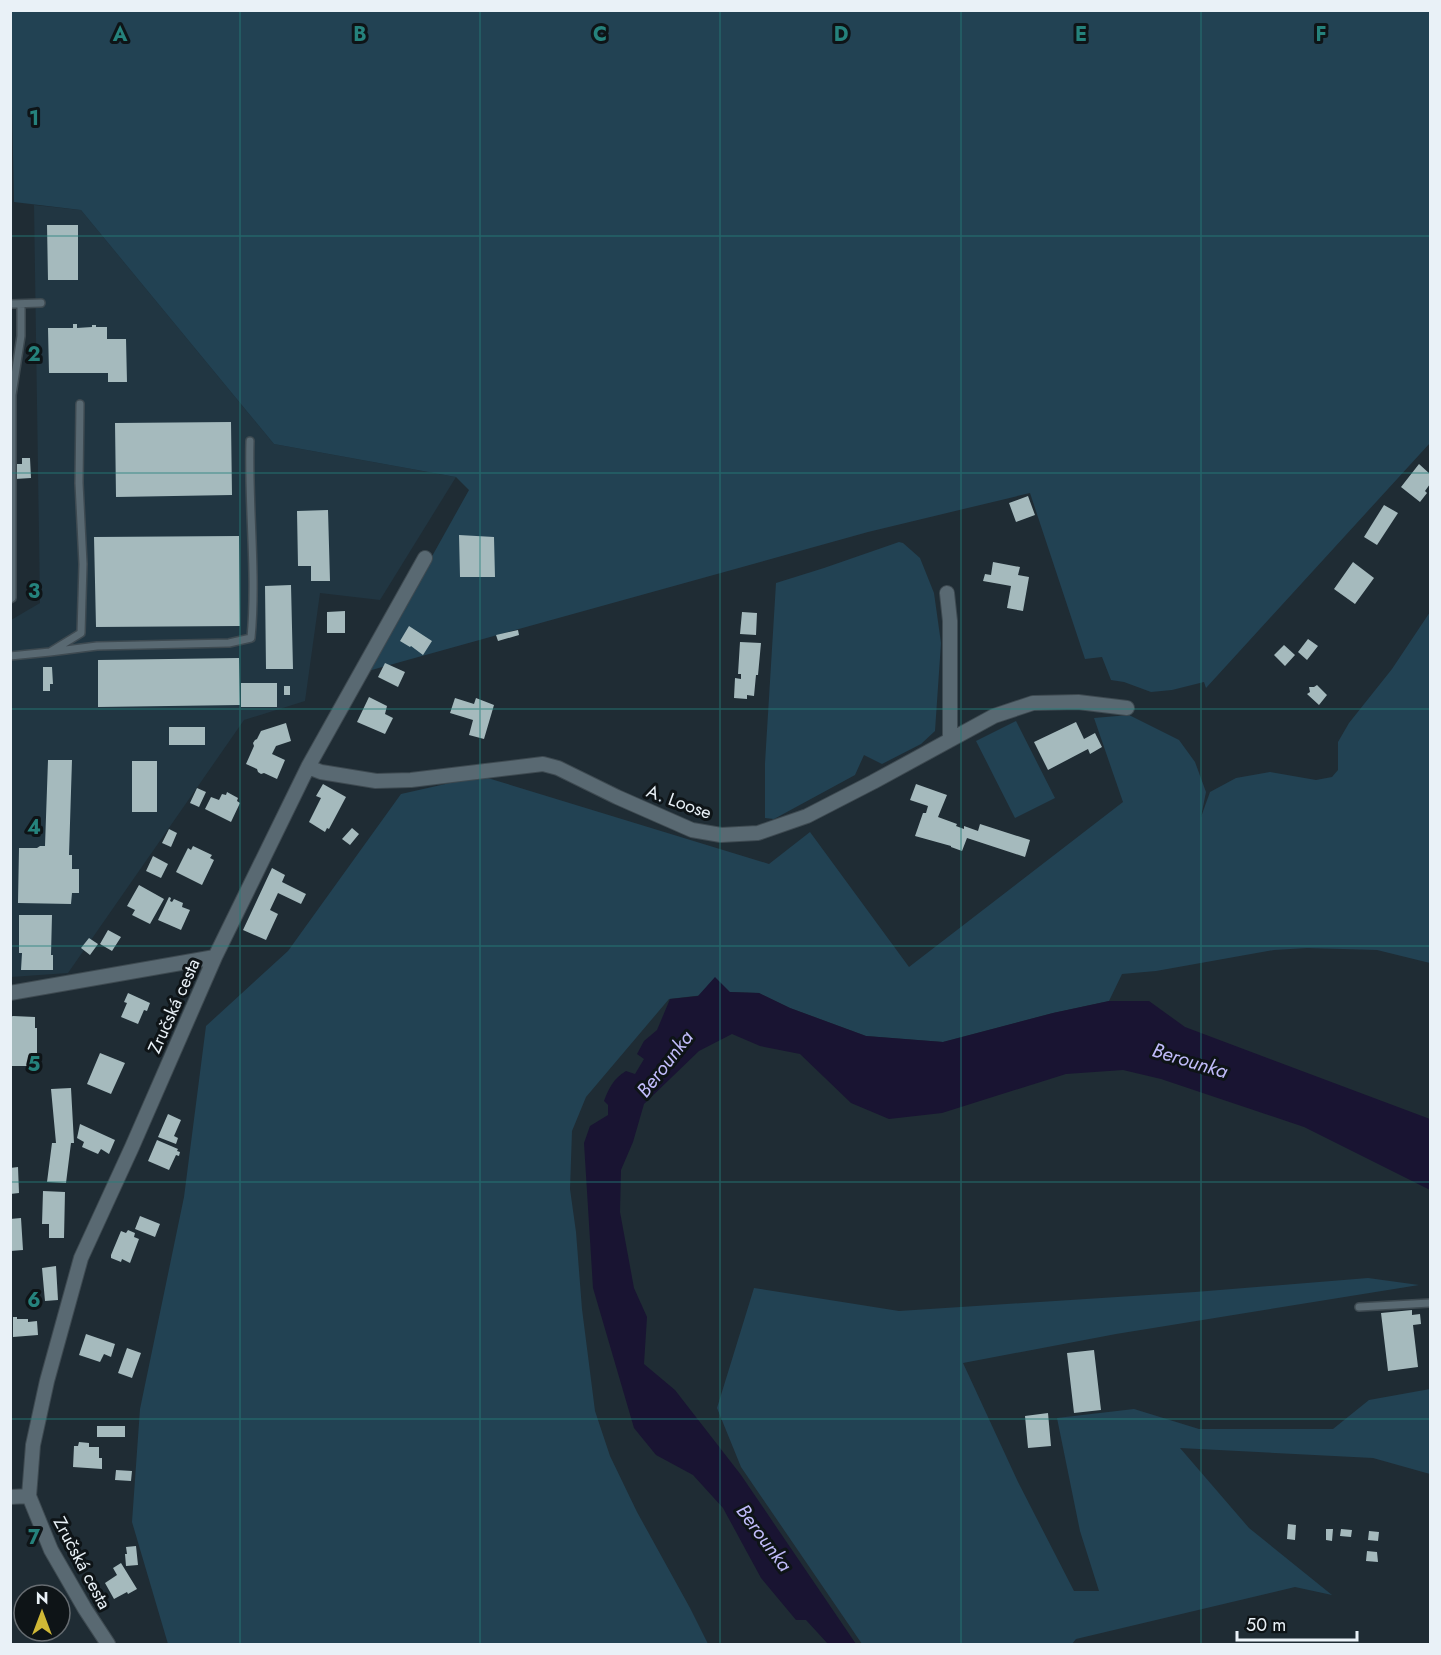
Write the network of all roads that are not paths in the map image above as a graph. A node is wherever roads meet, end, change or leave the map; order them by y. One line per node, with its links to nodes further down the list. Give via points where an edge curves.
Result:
1 (40, 303): 3 (lane)
2 (10, 304): 3 (lane)
3 (21, 304): 8 (lane, via 21,336 12,395)
4 (80, 404): 9 (lane, via 81,633)
5 (250, 441): 9 (lane, via 254,606 251,638 229,643 97,646)
6 (425, 558): 13 (street, Zručská cesta)
7 (947, 593): 12 (street)
8 (10, 599)
9 (50, 652): 10 (lane)
10 (10, 656)
11 (1127, 708): 12 (street, A. Loose, via 1078,702 1033,704 994,716)
12 (950, 740): 13 (street, A. Loose, via 807,816 758,833 721,835 692,830 543,764 376,781)
13 (308, 767): 14 (street, Zručská cesta)
14 (215, 957): 15 (street); 18 (street, Zručská cesta, via 81,1258 33,1444)
15 (10, 993)
16 (1431, 1303): 17 (lane)
17 (1359, 1307)
18 (29, 1496): 19 (street); 20 (street, Zručská cesta, via 51,1550)
19 (10, 1497)
20 (108, 1644)

